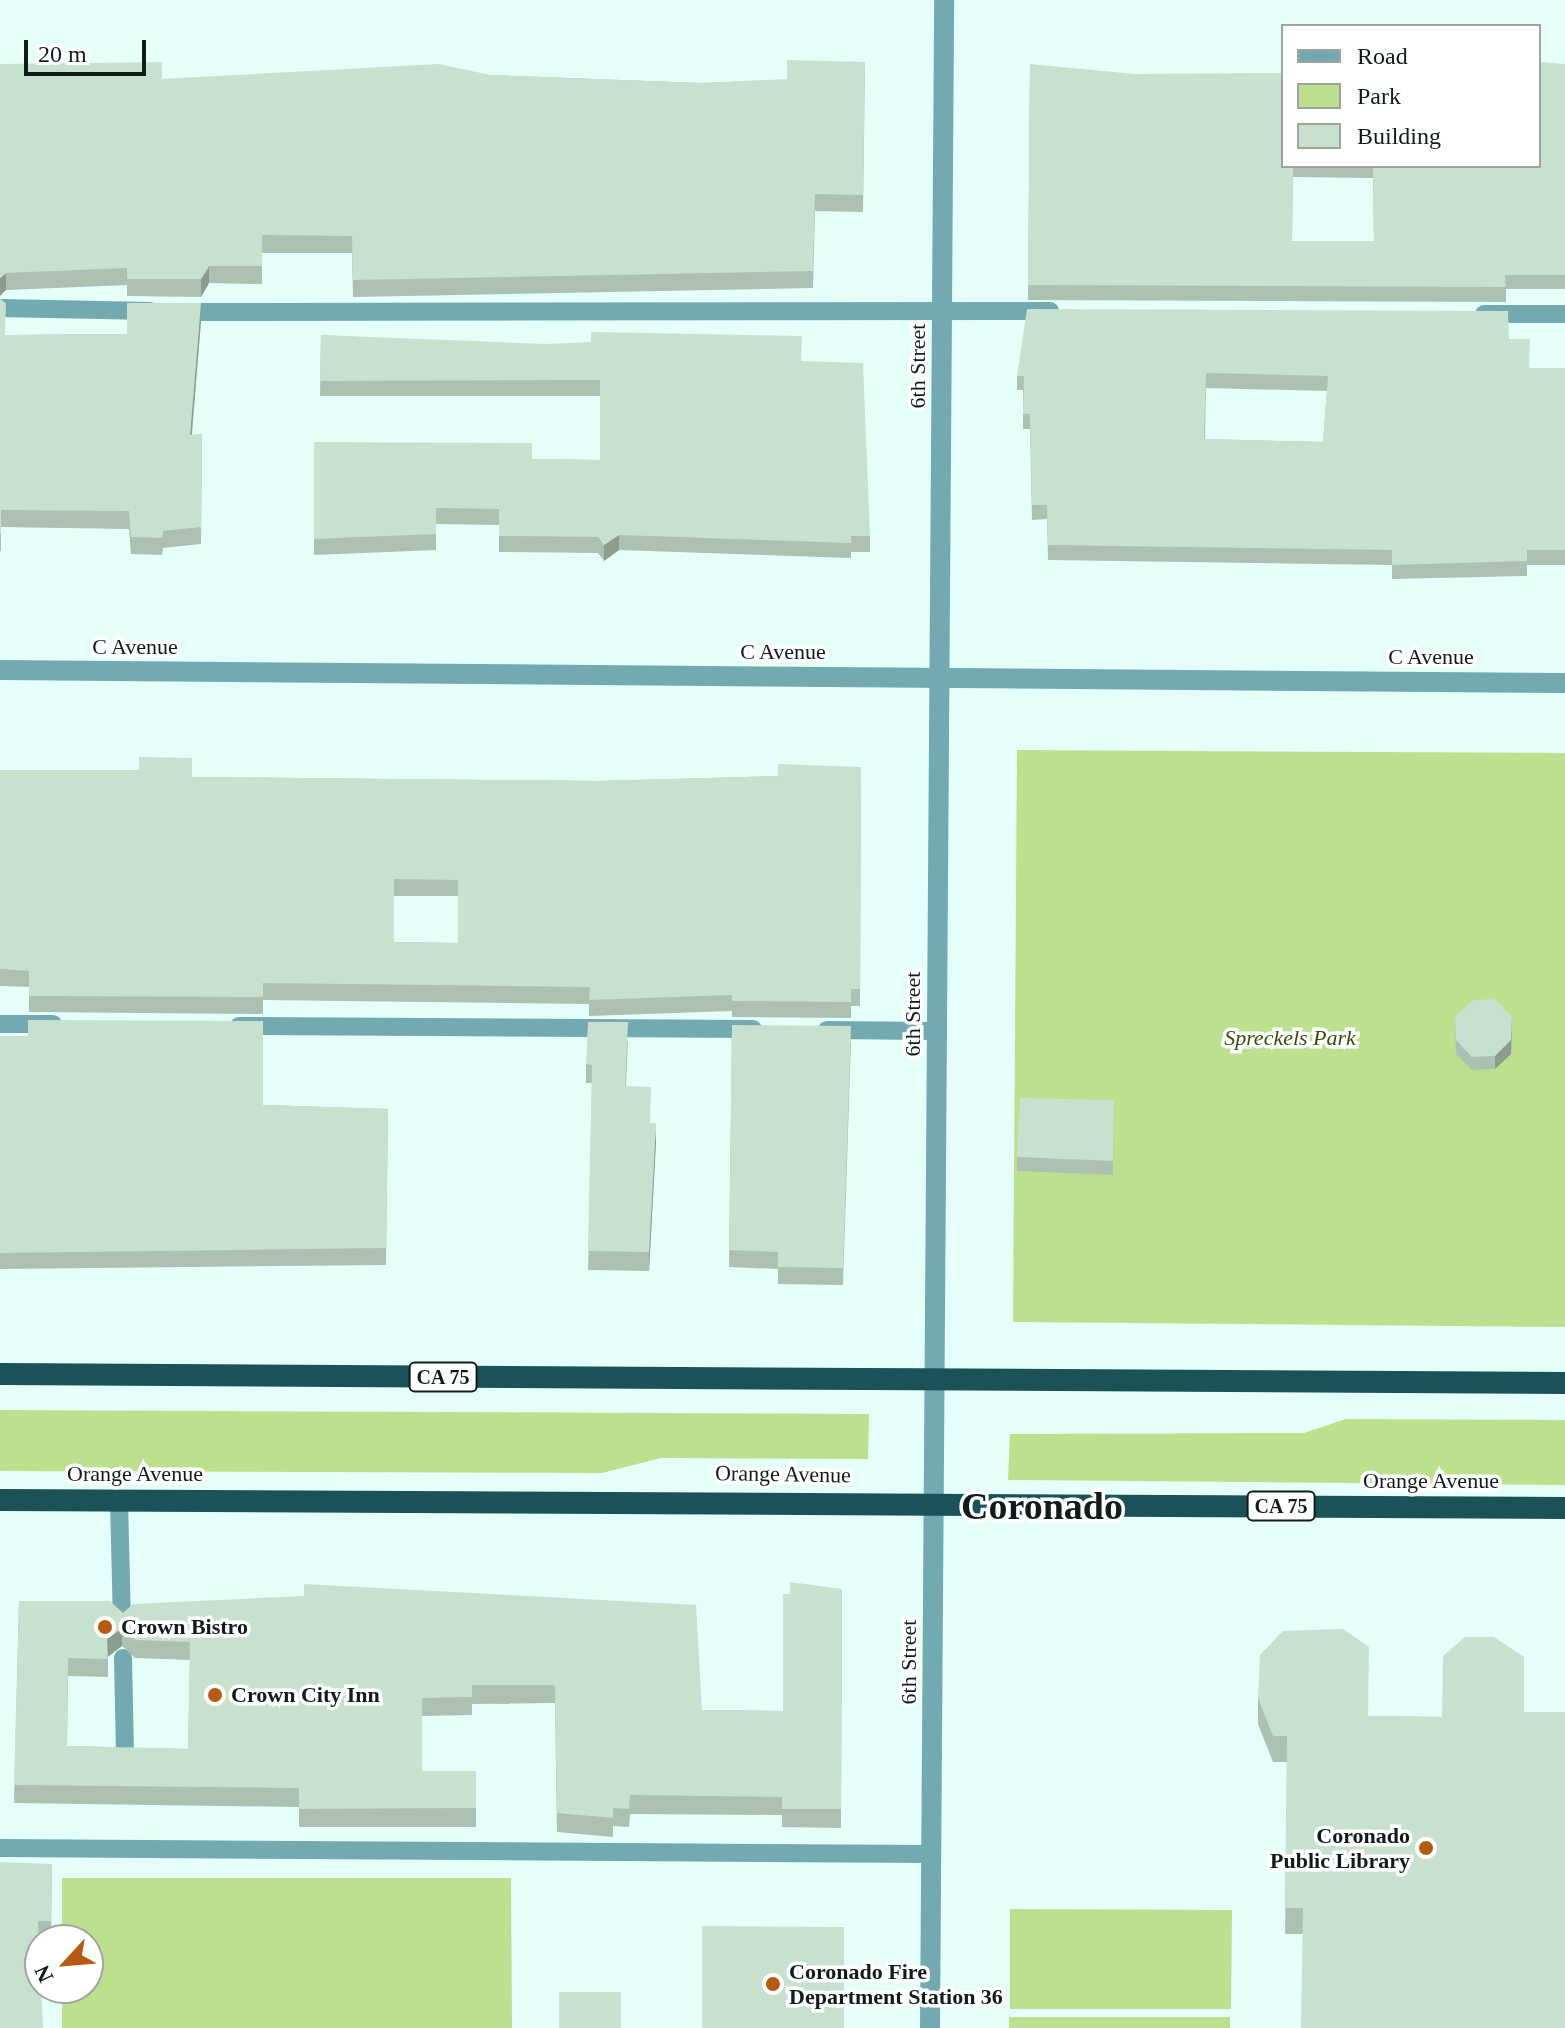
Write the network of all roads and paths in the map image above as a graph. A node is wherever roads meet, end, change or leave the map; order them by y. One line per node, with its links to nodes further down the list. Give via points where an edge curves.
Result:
1 (944, 0): 3 (street, 6th Street)
2 (0, 308): 3 (lane, via 346,315)
3 (942, 310): 4 (lane); 8 (street, 6th Street)
4 (1077, 311)
5 (1466, 314): 6 (lane)
6 (1565, 314)
7 (0, 670): 8 (street, C Avenue)
8 (939, 678): 9 (street, C Avenue); 15 (street, 6th Street)
9 (1565, 683)
10 (0, 1024): 11 (lane)
11 (79, 1025)
12 (222, 1026): 13 (lane)
13 (778, 1030)
14 (810, 1030): 15 (lane)
15 (937, 1031): 17 (street, 6th Street)
16 (0, 1374): 17 (highway, CA 75)
17 (935, 1380): 18 (highway, CA 75); 21 (street, 6th Street)
18 (1565, 1383)
19 (0, 1500): 20 (highway, Orange Avenue / CA 75)
20 (119, 1500): 21 (highway, Orange Avenue / CA 75); 23 (lane)
21 (934, 1503): 22 (highway, Orange Avenue / CA 75); 27 (street, 6th Street)
22 (1565, 1508)
23 (122, 1619)
24 (123, 1658): 25 (lane)
25 (125, 1754)
26 (0, 1848): 27 (lane)
27 (931, 1854): 28 (street, 6th Street)
28 (930, 2028)

